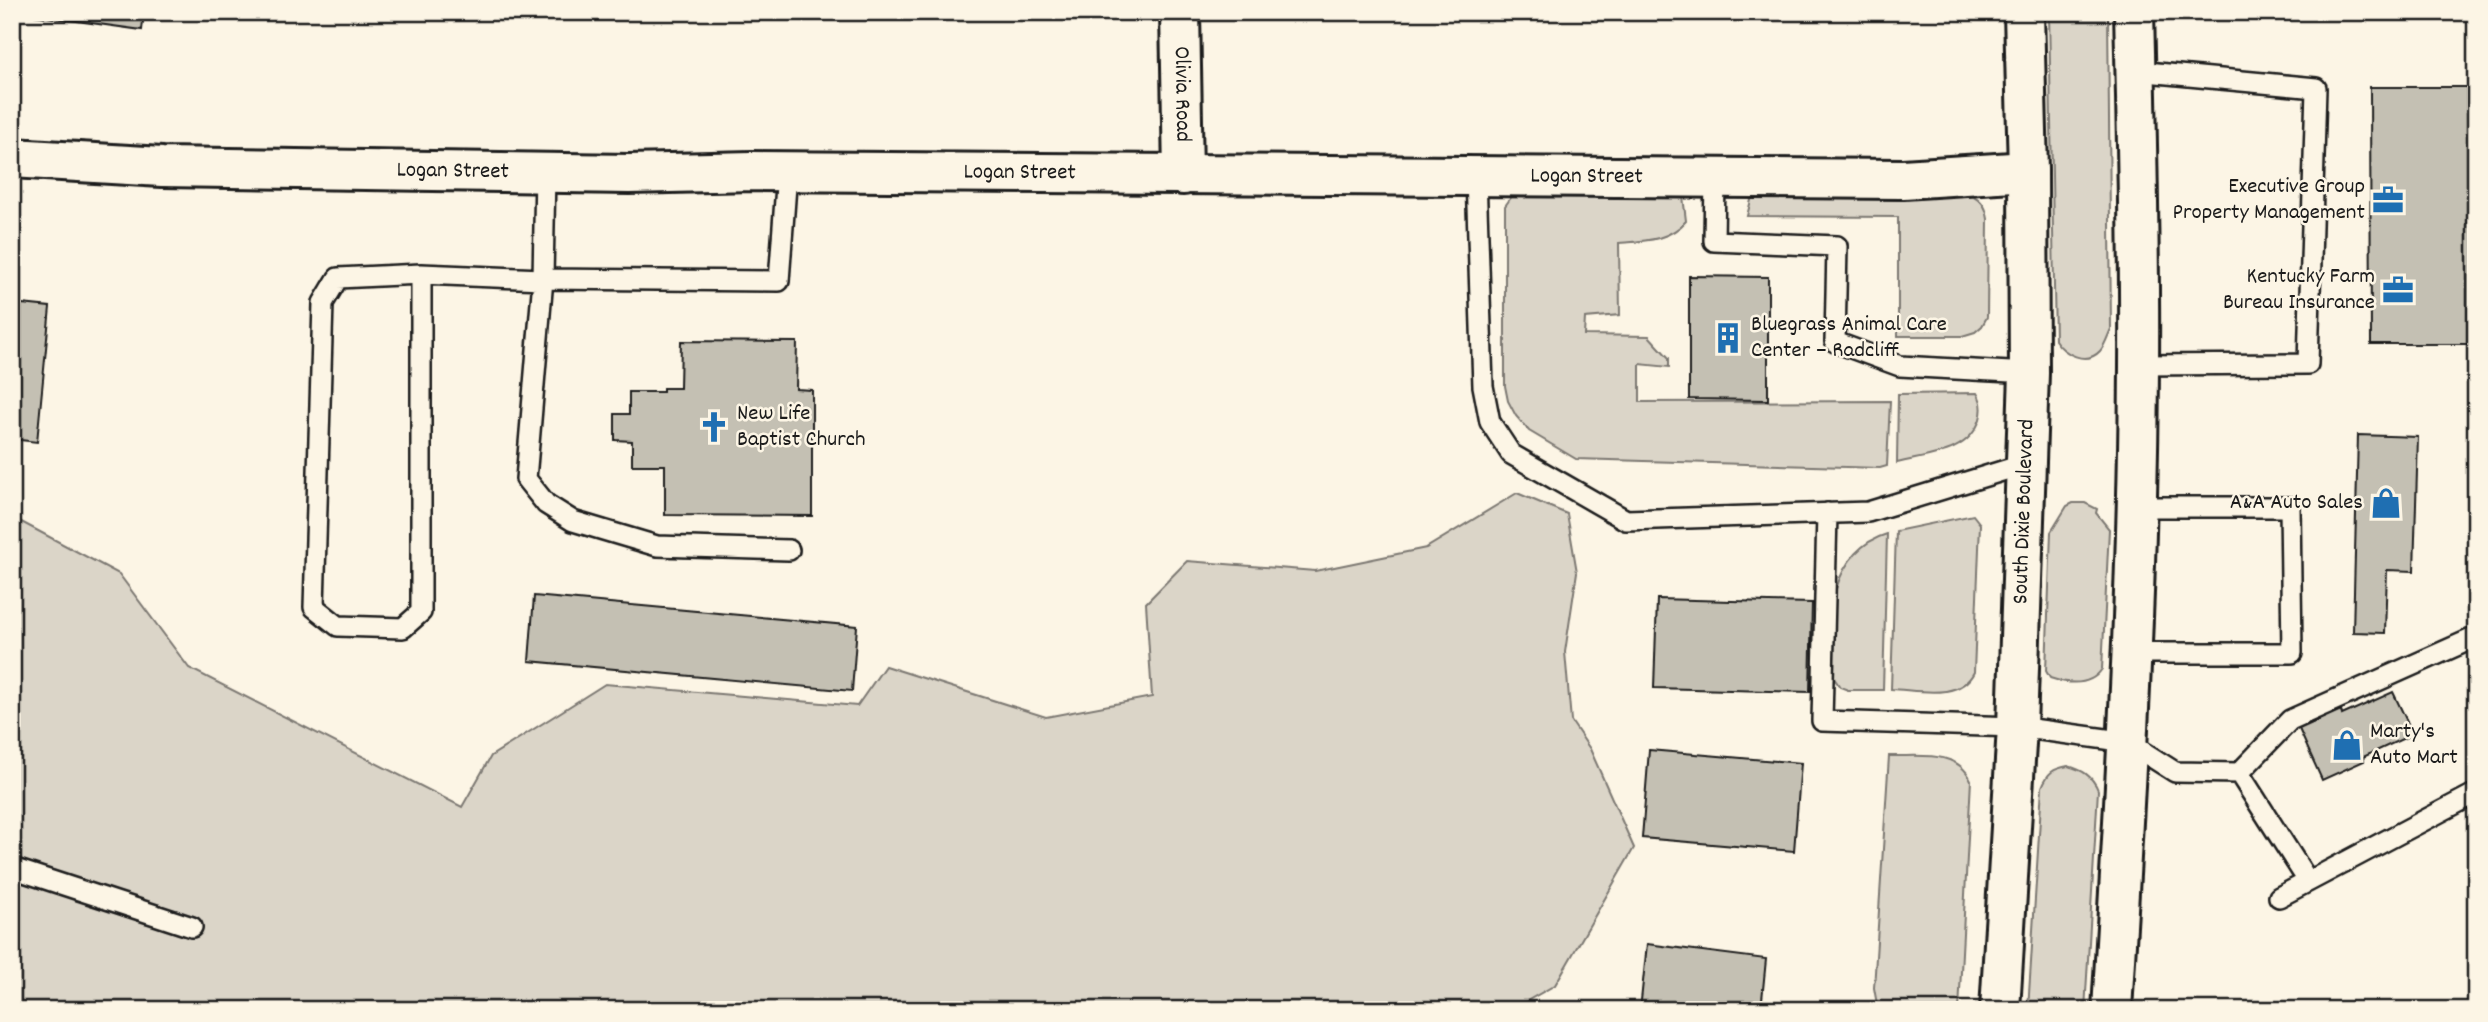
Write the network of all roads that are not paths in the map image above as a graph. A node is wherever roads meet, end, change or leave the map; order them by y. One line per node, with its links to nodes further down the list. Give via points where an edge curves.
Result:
1 (1180, 12): 9 (main road, Olivia Road)
2 (2024, 12): 6 (main road, South Dixie Boulevard)
3 (2134, 12): 4 (main road)
4 (2136, 72): 14 (main road); 14 (lane, via 2316,88 2308,365)
5 (12, 158): 7 (main road, Logan Street, via 162,167)
6 (2028, 171): 11 (main road, Logan Street, via 1903,179); 15 (main road, South Dixie Boulevard)
7 (544, 172): 8 (main road, Logan Street); 13 (lane)
8 (787, 172): 9 (main road, Logan Street); 13 (lane, via 779,281)
9 (1183, 175): 10 (main road, Logan Street)
10 (1476, 177): 11 (main road, Logan Street); 18 (lane, via 1482,386 1490,422 1511,454 1626,520)
11 (1715, 178): 15 (lane, via 1714,241 1837,246 1835,342 1900,366)
12 (421, 274): 12 (lane, via 338,278 323,303 314,607 338,626 403,628 421,612); 13 (lane)
13 (543, 279): 19 (lane, via 526,479 546,504 573,520 656,546)
14 (2139, 365): 17 (main road)
15 (2029, 373): 16 (main road, South Dixie Boulevard)
16 (2025, 464): 18 (lane, via 1868,512); 22 (main road, South Dixie Boulevard)
17 (2136, 507): 21 (main road); 21 (lane, via 2290,507 2292,653)
18 (1827, 513): 22 (lane, via 1822,721)
19 (789, 550)
20 (2476, 637): 24 (lane, via 2290,720)
21 (2132, 653): 23 (main road)
22 (2017, 727): 23 (lane); 30 (main road, South Dixie Boulevard)
23 (2128, 742): 24 (lane, via 2175,772); 31 (main road)
24 (2239, 773): 27 (lane)
25 (2476, 793): 27 (lane)
26 (12, 868): 29 (lane)
27 (2308, 881): 28 (lane)
28 (2279, 897)
29 (192, 927)
30 (2000, 1010)
31 (2112, 1010)

